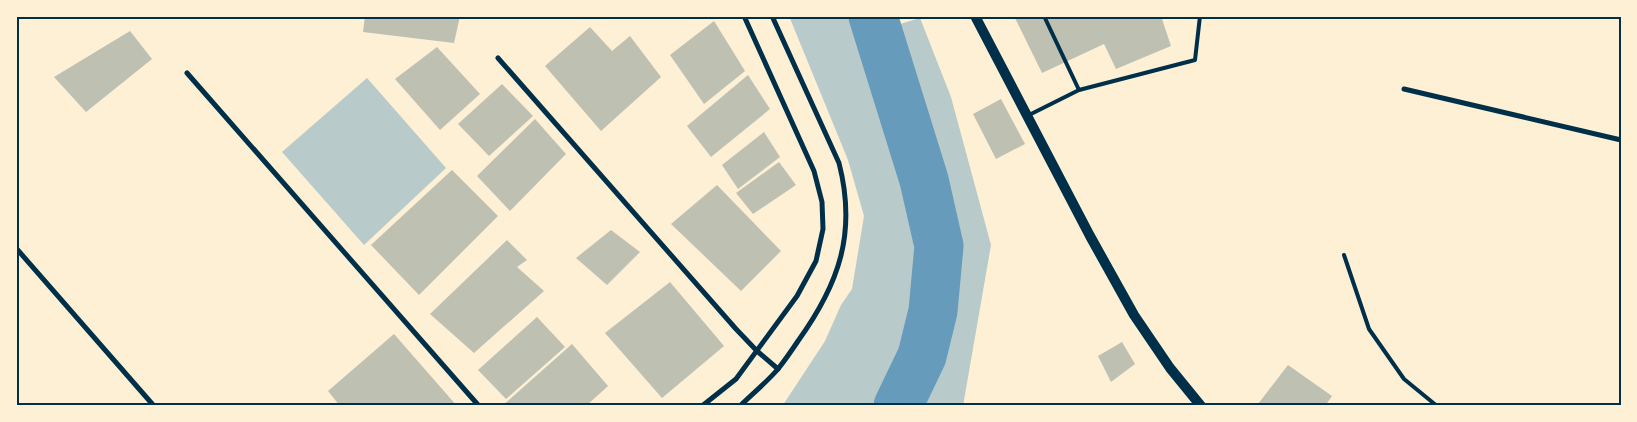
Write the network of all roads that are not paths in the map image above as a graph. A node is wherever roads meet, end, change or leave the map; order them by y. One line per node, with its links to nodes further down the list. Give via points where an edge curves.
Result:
1 (744, 16): 14 (street, via 811,163 822,202 823,229 816,261 797,296)
2 (772, 16): 15 (street, via 839,163 846,204 846,232 835,278 808,327)
3 (975, 16): 10 (main road)
4 (1044, 16): 9 (lane)
5 (1200, 16): 9 (lane, via 1195,60)
6 (498, 58): 14 (street)
7 (187, 72): 17 (street)
8 (1404, 88): 11 (street)
9 (1079, 90): 10 (lane)
10 (1027, 116): 20 (main road, via 1134,315)
11 (1621, 140)
12 (16, 248): 16 (street)
13 (1344, 256): 21 (lane, via 1369,329 1404,379)
14 (757, 351): 15 (street); 18 (street, via 736,379)
15 (778, 369): 19 (street)
16 (154, 406)
17 (479, 406)
18 (702, 406)
19 (740, 406)
20 (1201, 406)
21 (1437, 406)

